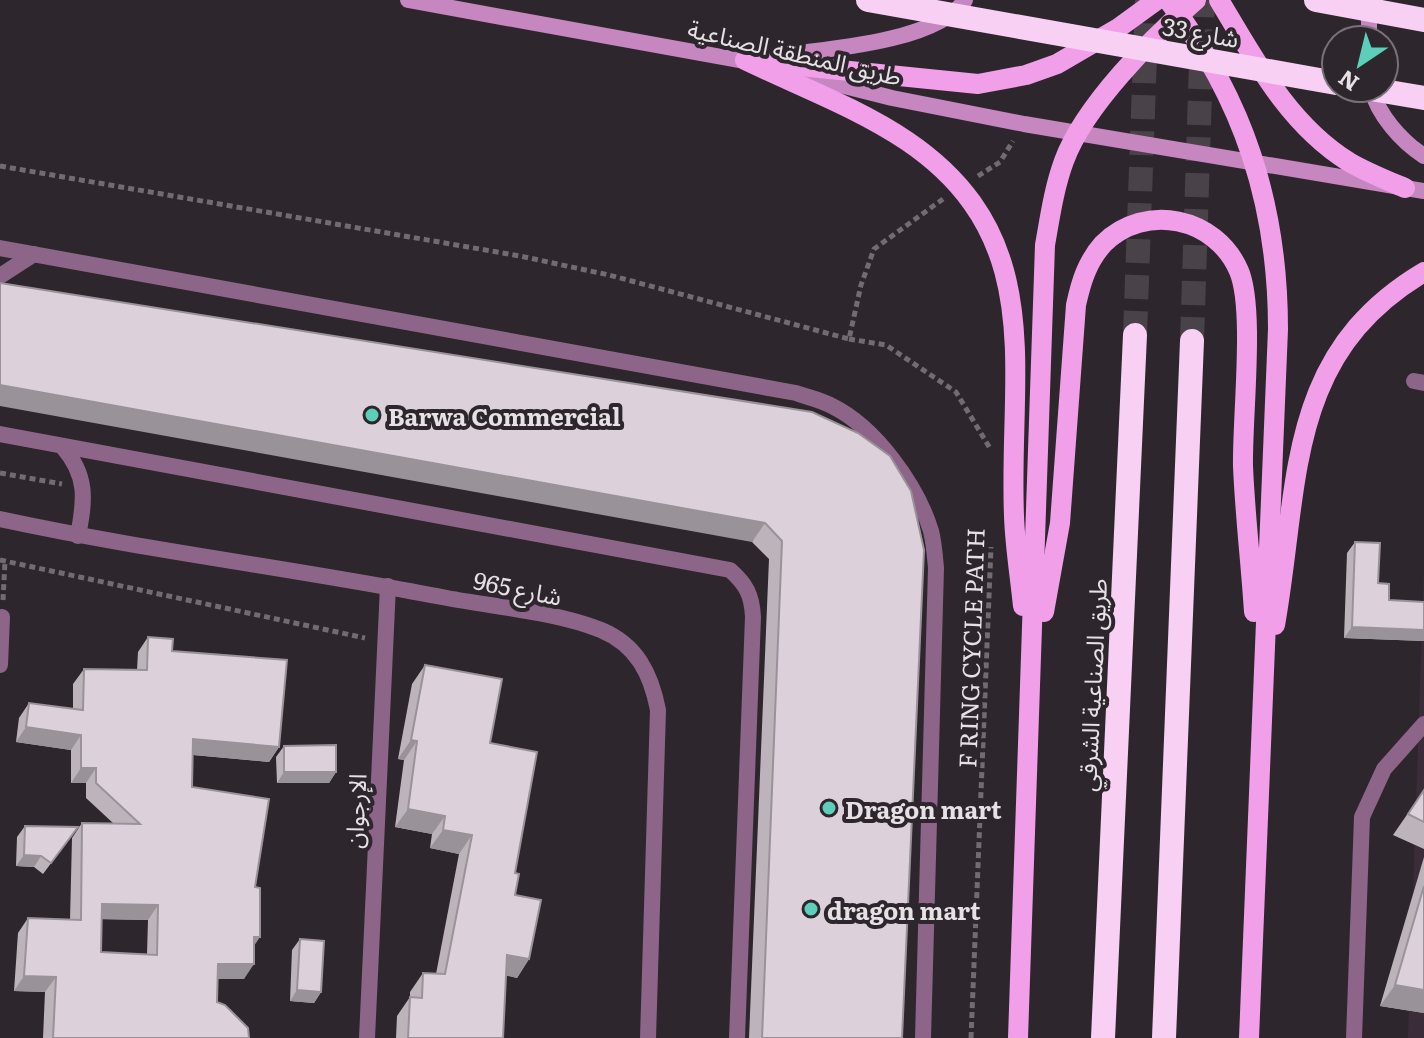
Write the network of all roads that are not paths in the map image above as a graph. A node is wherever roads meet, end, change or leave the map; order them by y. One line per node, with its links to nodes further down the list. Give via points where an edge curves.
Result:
1 (408, 0): 12 (street, طريق المنطقة الصناعية)
2 (868, 0): 13 (highway, شارع 33, bridge)
3 (965, 0): 12 (street, via 938,23 909,33)
4 (1157, 0): 12 (main road, via 1057,64 978,84)
5 (1196, 0): 9 (main road)
6 (1219, 0): 20 (main road, via 1294,115 1350,163)
7 (1316, 0): 10 (highway, bridge)
8 (1375, 0): 11 (street)
9 (1174, 7): 17 (main road); 19 (main road, via 1230,101)
10 (1424, 20)
11 (1369, 24)
12 (745, 60): 17 (street, طريق المنطقة الصناعية, via 892,98); 34 (main road, via 908,142 960,188 994,242 1006,270 1016,345 1014,516)
13 (1320, 80)
14 (1400, 94): 15 (highway, bridge)
15 (1424, 98)
16 (1379, 104): 18 (street, via 1409,146)
17 (1077, 132): 19 (street); 34 (main road, via 1064,161 1045,245)
18 (1424, 156)
19 (1255, 161): 20 (street); 35 (main road, via 1268,205 1278,287)
20 (1414, 190)
21 (0, 248): 22 (street)
22 (34, 254): 24 (street); 40 (street, via 796,393 855,420 920,504 936,568)
23 (1424, 272): 35 (main road, via 1353,328 1318,388 1297,471)
24 (0, 276)
25 (1135, 335): 42 (highway, طريق الصناعية الشرقي)
26 (1192, 341): 43 (highway)
27 (0, 434): 28 (street)
28 (62, 446): 30 (street, via 85,489); 39 (street, via 730,570 745,584 753,617)
29 (0, 519): 30 (street, شارع 965)
30 (78, 536): 31 (street, شارع 965)
31 (388, 586): 37 (street, الإرجوان); 38 (street, شارع 965, via 602,631 645,665 654,687 659,735)
32 (2, 617): 33 (street)
33 (0, 665)
34 (1031, 681): 35 (main road, via 1060,523 1082,280 1089,263 1119,231 1140,220 1175,220 1213,237 1228,250 1240,273 1246,329 1243,467); 41 (main road)
35 (1261, 704): 44 (main road)
36 (1424, 724): 45 (street, via 1384,769 1362,817)
37 (367, 1038)
38 (648, 1038)
39 (737, 1038)
40 (923, 1038)
41 (1018, 1038)
42 (1103, 1038)
43 (1164, 1038)
44 (1249, 1038)
45 (1354, 1038)

